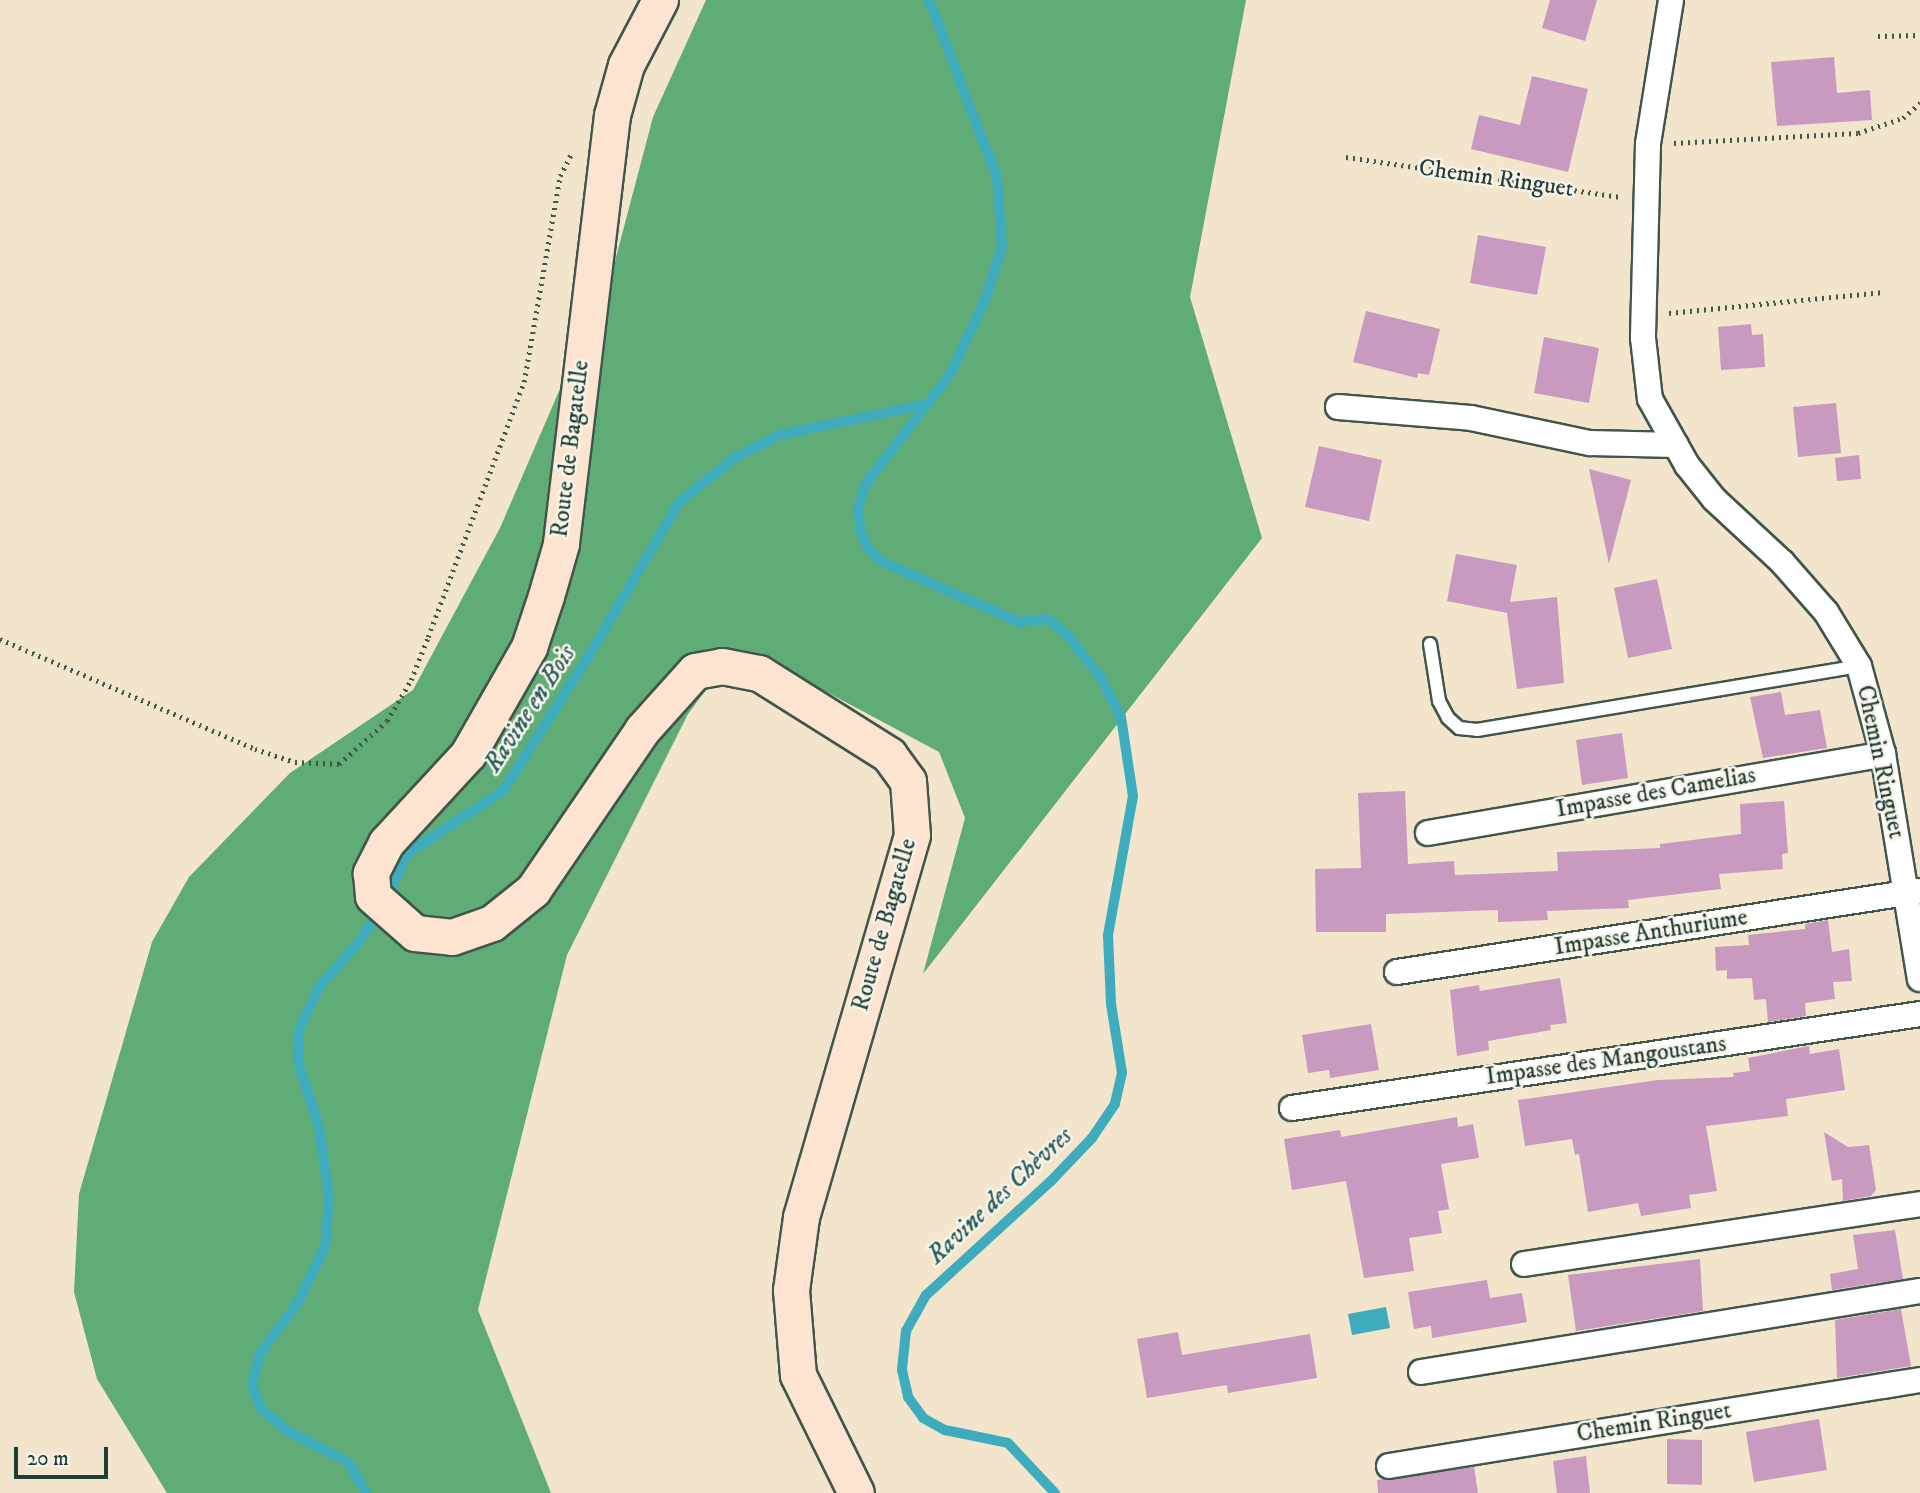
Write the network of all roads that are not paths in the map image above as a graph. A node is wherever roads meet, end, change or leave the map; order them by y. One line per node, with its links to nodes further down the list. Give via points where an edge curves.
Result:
1 (660, 0): 20 (main road, Route de Bagatelle, via 626,65 612,115 561,544 546,596 529,647 468,754 386,843 371,873 373,896 415,933 453,937 492,923 533,890 642,730 695,671 722,666 759,673 889,755 908,781 912,835 801,1217 791,1290 798,1375)
2 (1671, 0): 4 (street, Chemin Ringuet, via 1648,144 1643,317 1650,399)
3 (1338, 407): 4 (street, via 1471,418 1590,443)
4 (1676, 445): 6 (street, Chemin Ringuet, via 1714,499 1782,562 1826,612)
5 (1430, 644): 6 (lane, via 1439,701 1448,718 1459,728 1477,730)
6 (1859, 666): 7 (street, Chemin Ringuet)
7 (1883, 754): 8 (street, Impasse des Camelias); 9 (street, Chemin Ringuet)
8 (1429, 833)
9 (1912, 892): 10 (street, Impasse Anthuriume); 11 (street, Chemin Ringuet)
10 (1397, 972)
11 (1920, 979)
12 (1920, 1014): 13 (street, Impasse des Mangoustans)
13 (1292, 1108)
14 (1920, 1204): 15 (street)
15 (1524, 1264)
16 (1920, 1291): 17 (street)
17 (1421, 1373)
18 (1920, 1380): 19 (street, Chemin Ringuet)
19 (1389, 1466)
20 (856, 1493)

